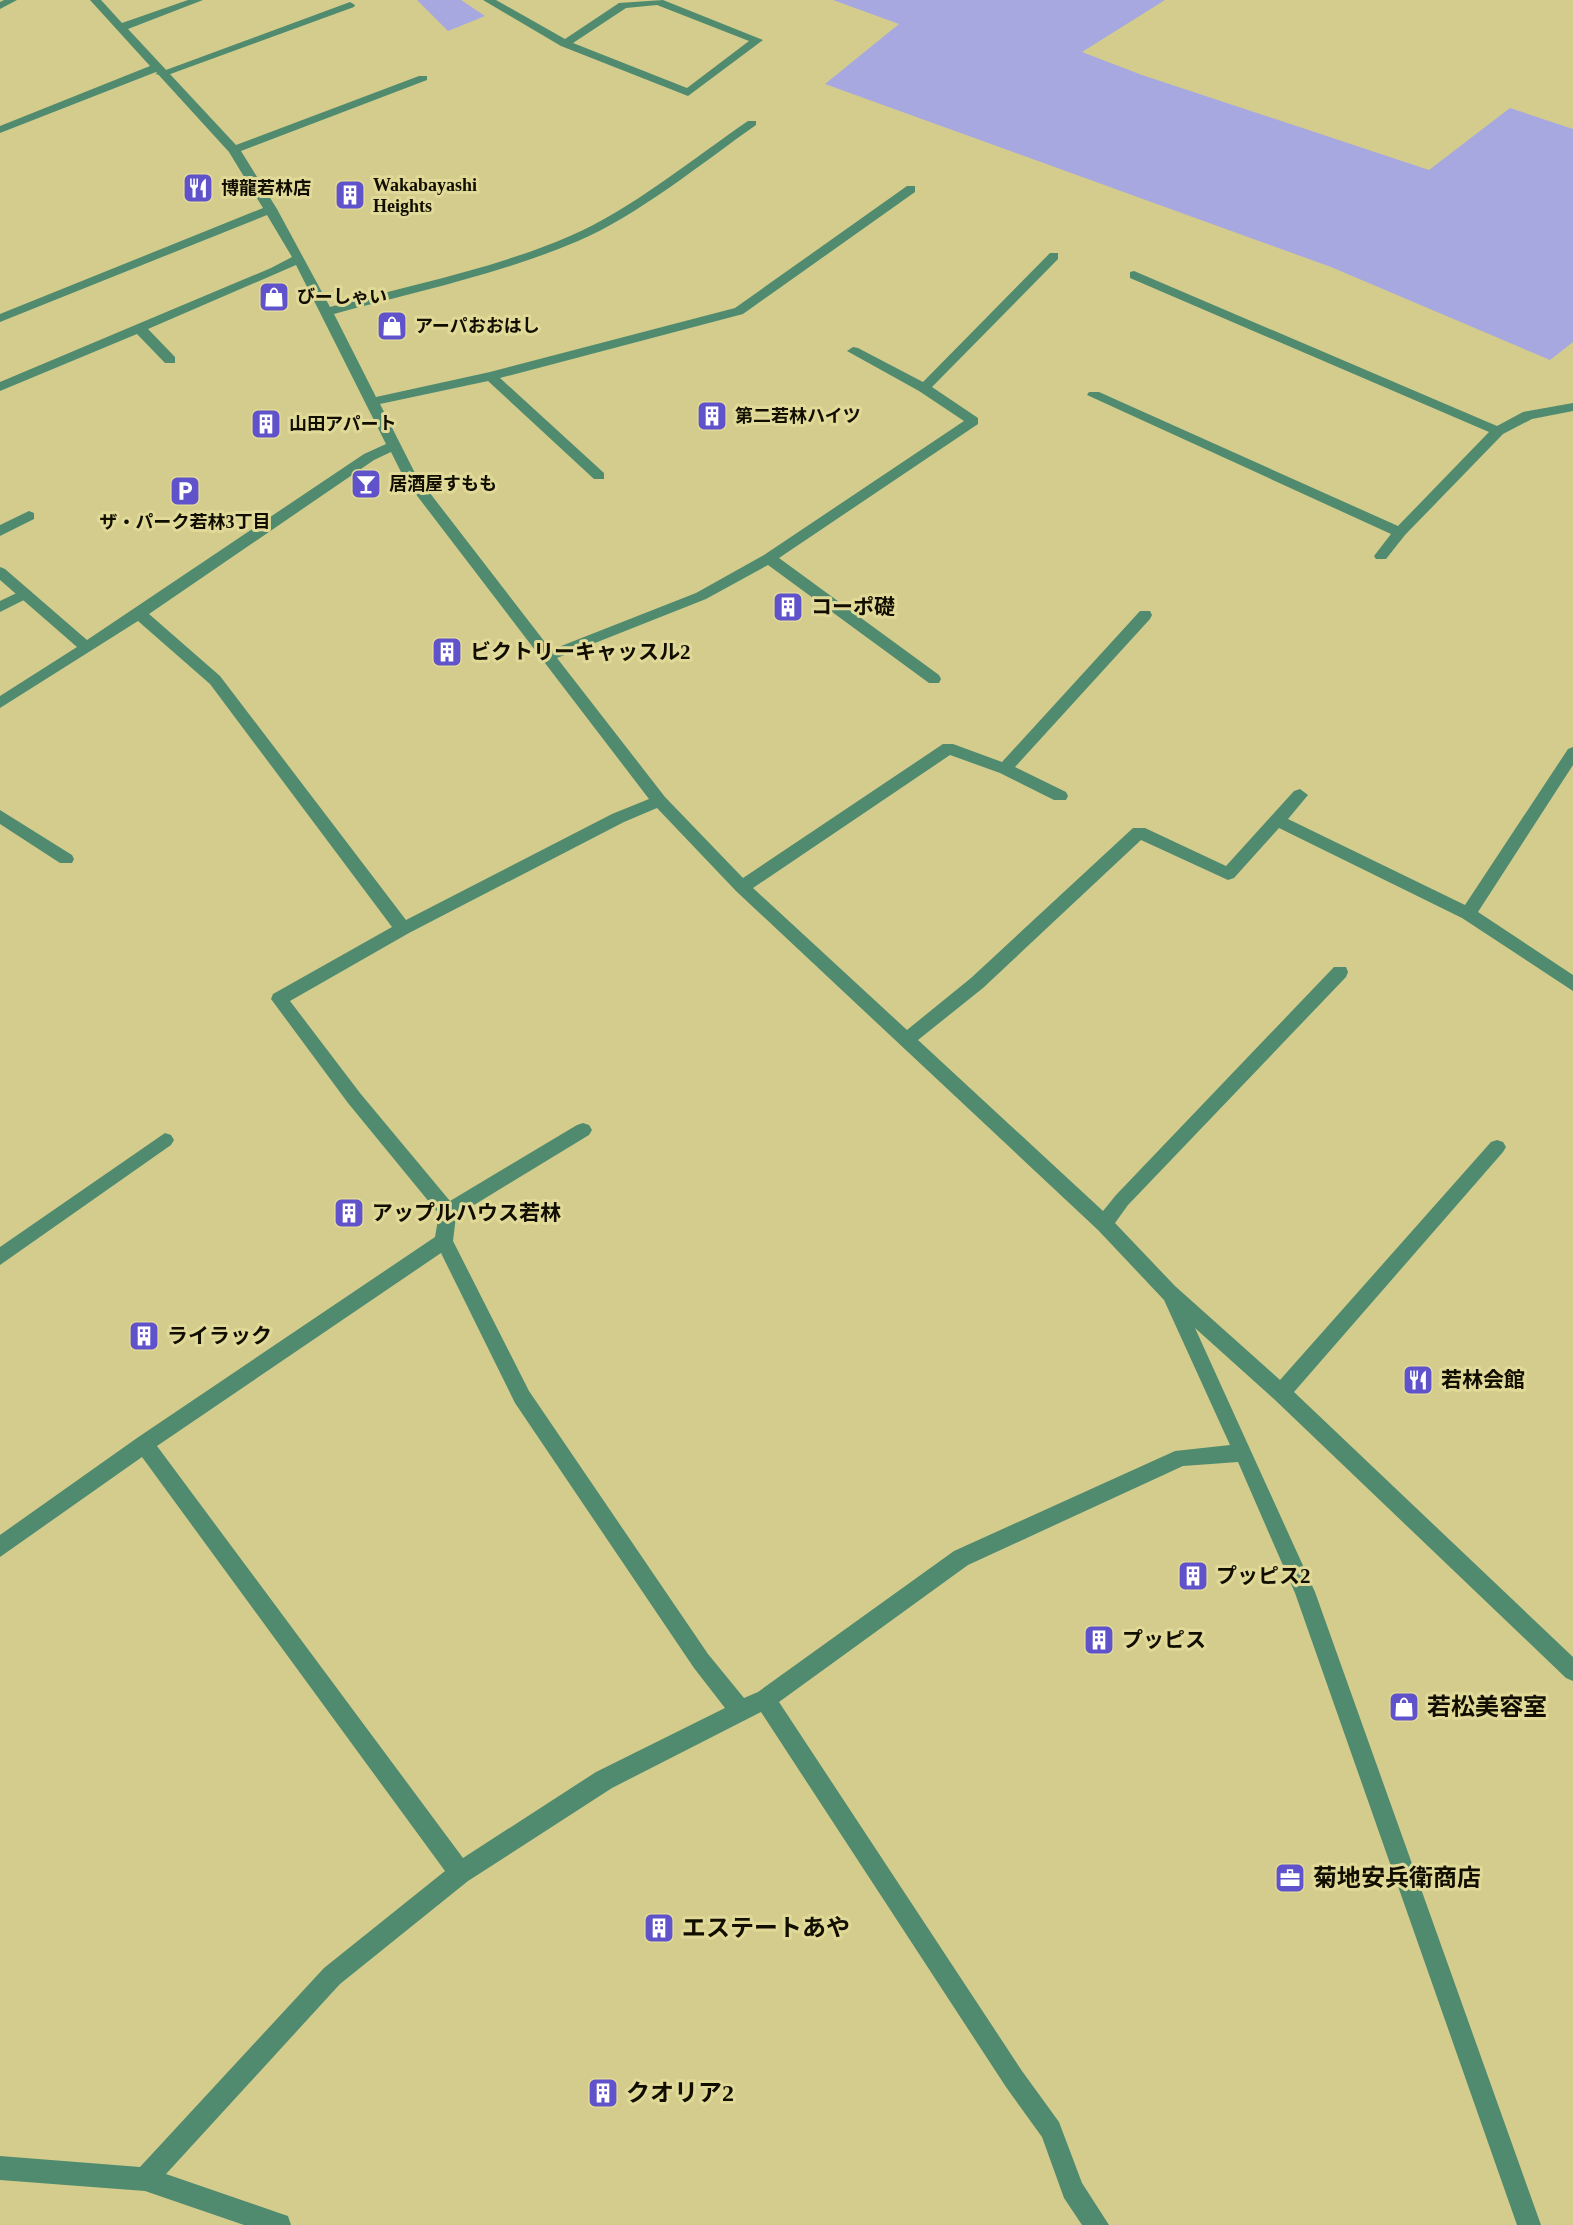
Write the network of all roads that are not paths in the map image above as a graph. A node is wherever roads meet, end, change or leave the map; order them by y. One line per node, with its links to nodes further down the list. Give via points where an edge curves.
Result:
1 (12, 0): 6 (street)
2 (95, 0): 7 (street)
3 (198, 0): 7 (street)
4 (488, 0): 8 (street)
5 (350, 5): 9 (street)
6 (0, 6)
7 (122, 27): 9 (street)
8 (565, 44): 8 (street, via 623,5 658,2 757,40 688,93)
9 (159, 71): 12 (street); 13 (street)
10 (423, 78): 13 (street)
11 (752, 123): 19 (street, via 617,216 576,238 529,256)
12 (0, 130)
13 (234, 150): 15 (street)
14 (911, 189): 24 (street, via 739,311)
15 (271, 209): 17 (street); 20 (street)
16 (1054, 256): 26 (street)
17 (299, 258): 19 (street); 21 (street)
18 (1134, 275): 30 (street)
19 (328, 312): 28 (street)
20 (0, 318)
21 (140, 329): 23 (street); 25 (street)
22 (853, 351): 26 (street)
23 (170, 360)
24 (491, 376): 28 (street); 32 (street)
25 (0, 387)
26 (924, 388): 37 (street, via 973,421)
27 (1094, 395): 35 (street)
28 (372, 402): 31 (street)
29 (1573, 407): 30 (street, via 1528,415)
30 (1498, 431): 35 (street)
31 (393, 446): 41 (street, via 369,457); 44 (street, via 410,477)
32 (599, 476)
33 (29, 516): 34 (street)
34 (0, 531)
35 (1400, 532): 36 (street)
36 (1381, 556)
37 (769, 558): 44 (street, via 701,596); 45 (street)
38 (0, 572): 39 (street)
39 (25, 594): 40 (street); 43 (street)
40 (0, 607)
41 (139, 614): 43 (street); 57 (street, via 215,680)
42 (1145, 615): 48 (street)
43 (86, 647): 46 (street)
44 (549, 656): 51 (street)
45 (934, 679)
46 (0, 703)
47 (1573, 753): 56 (street)
48 (1005, 769): 50 (street); 55 (street, via 948,748)
49 (1300, 795): 53 (street)
50 (1060, 796)
51 (659, 802): 55 (street); 57 (street, via 618,818)
52 (0, 816): 54 (street)
53 (1278, 821): 56 (street); 60 (street, via 1228,874 1139,832 977,983)
54 (66, 859)
55 (742, 887): 60 (street)
56 (1468, 914): 59 (street)
57 (402, 929): 64 (street, via 279,999)
58 (1340, 972): 65 (street)
59 (1573, 984)
60 (906, 1040): 65 (street)
61 (583, 1130): 64 (street)
62 (164, 1140): 67 (street)
63 (1497, 1147): 69 (street)
64 (448, 1212): 66 (street)
65 (1104, 1224): 68 (street)
66 (444, 1241): 70 (street); 75 (street, via 522,1397 701,1661)
67 (0, 1257)
68 (1168, 1292): 69 (street); 71 (street)
69 (1280, 1393): 73 (street)
70 (144, 1444): 72 (street); 76 (street)
71 (1244, 1453): 74 (street, via 1182,1457 961,1558); 82 (street, via 1305,1592)
72 (0, 1547)
73 (1573, 1671)
74 (765, 1699): 75 (street); 81 (street, via 1051,2130 1072,2190)
75 (740, 1710): 76 (street, via 604,1780)
76 (460, 1873): 78 (street, via 332,1976)
77 (0, 2168): 78 (street)
78 (145, 2179): 79 (street)
79 (236, 2219): 80 (street)
80 (279, 2225)
81 (1097, 2225)
82 (1529, 2225)

